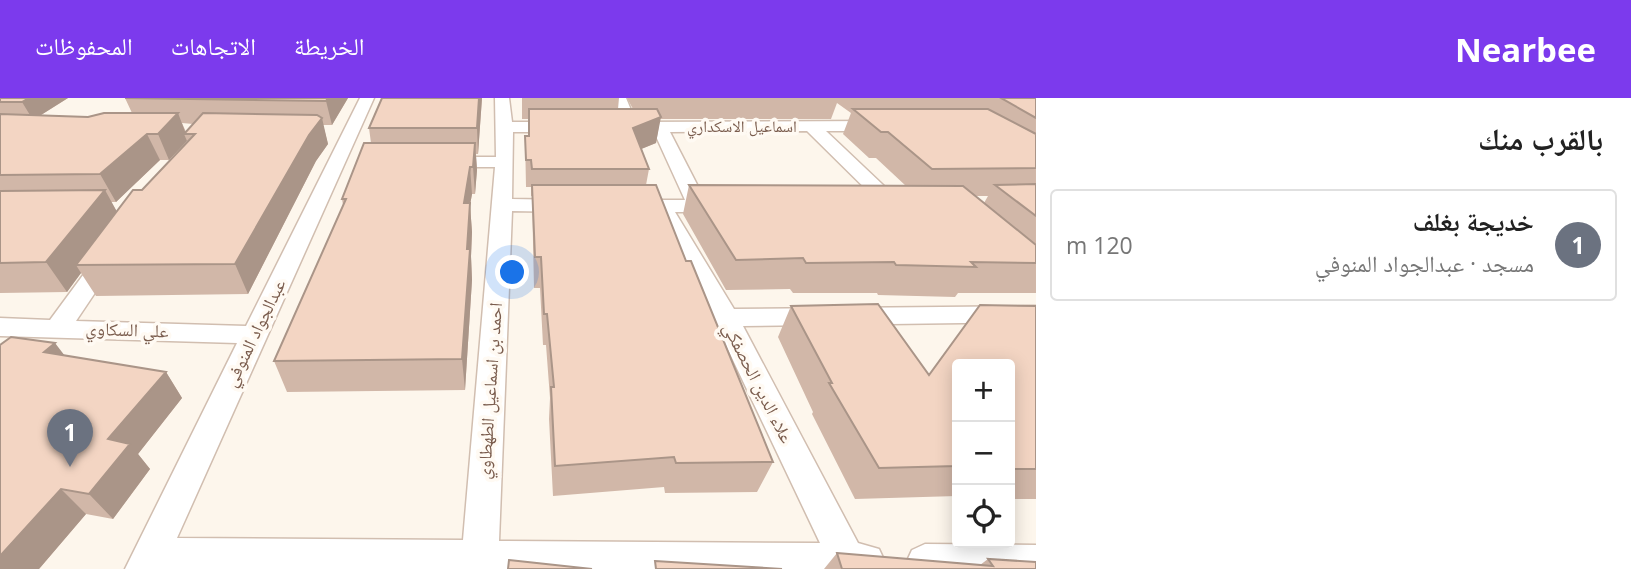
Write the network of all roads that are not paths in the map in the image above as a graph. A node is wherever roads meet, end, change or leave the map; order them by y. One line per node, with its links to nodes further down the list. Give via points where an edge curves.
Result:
1 (367, 98): 12 (street, عبدالجواد المنوفي)
2 (502, 98): 8 (street, احمد بن اسماعيل الطهطاوي)
3 (619, 98): 10 (street, اسماعيل الاسكداري, via 623,127)
4 (835, 112): 6 (street)
5 (811, 126): 6 (street, اسماعيل الاسكداري); 10 (street, اسماعيل الاسكداري); 22 (street)
6 (852, 126): 7 (street, اسماعيل الاسكداري)
7 (894, 126)
8 (505, 127): 9 (street); 14 (street, احمد بن اسماعيل الطهطاوي)
9 (575, 127)
10 (660, 127): 19 (street)
11 (325, 133): 12 (street)
12 (352, 134): 29 (street, عبدالجواد المنوفي, via 345,162)
13 (421, 162): 14 (street)
14 (505, 162): 15 (street, احمد بن اسماعيل الطهطاوي)
15 (502, 205): 16 (street); 30 (street, احمد بن اسماعيل الطهطاوي)
16 (582, 206)
17 (609, 206): 18 (street)
18 (662, 206): 19 (street); 26 (street, علاء الدين الحصفكي)
19 (698, 206): 20 (street)
20 (737, 206)
21 (868, 206): 22 (street)
22 (894, 206): 23 (street)
23 (917, 206)
24 (119, 242): 28 (street)
25 (1036, 314): 26 (street)
26 (726, 318): 32 (street, علاء الدين الحصفكي)
27 (0, 327): 28 (street, علي السكاوي)
28 (58, 328): 29 (street, علي السكاوي)
29 (254, 335): 31 (street, عبدالجواد المنوفي)
30 (480, 559): 31 (street); 34 (street)
31 (147, 562)
32 (848, 562): 33 (street); 34 (street)
33 (1036, 564)
34 (791, 566)

